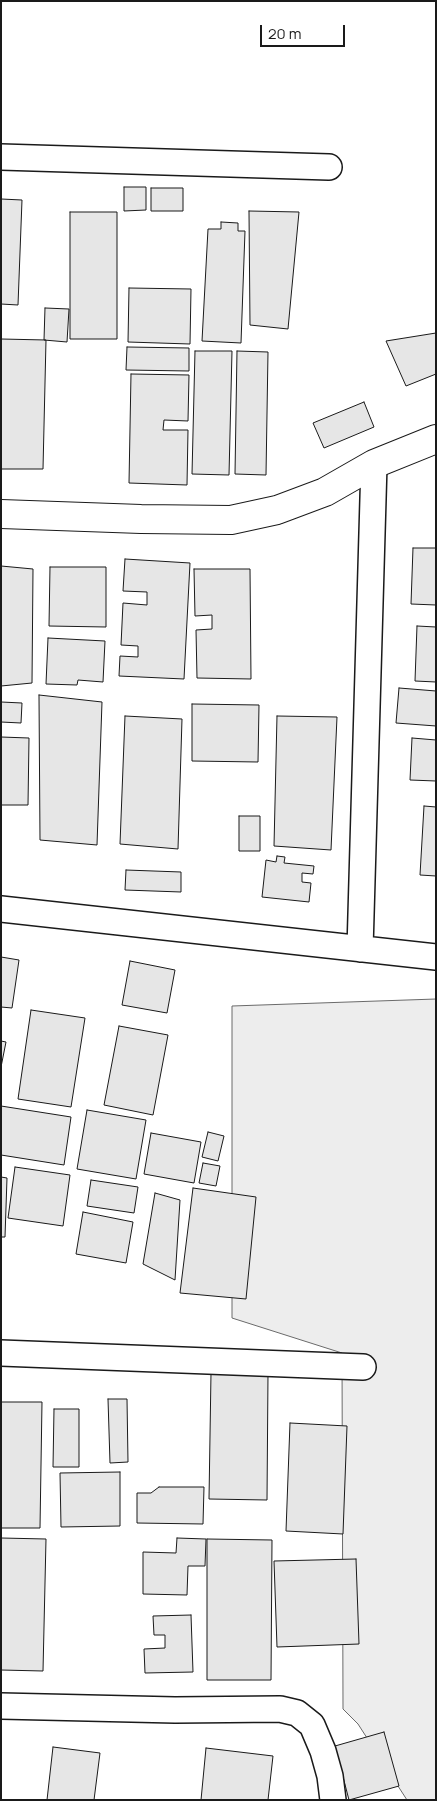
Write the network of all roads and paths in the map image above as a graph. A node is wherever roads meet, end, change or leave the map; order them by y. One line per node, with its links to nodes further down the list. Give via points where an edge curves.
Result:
1 (1, 157): 2 (street)
2 (328, 168)
3 (436, 439): 4 (street)
4 (374, 464): 5 (street, via 325,492 276,510 230,520); 7 (street)
5 (1, 514)
6 (1, 909): 7 (street)
7 (360, 949): 8 (street)
8 (436, 958)
9 (1, 1353): 10 (street)
10 (363, 1367)
11 (1, 1706): 12 (street, via 280,1709 297,1713 312,1725 323,1751)
12 (333, 1800)

